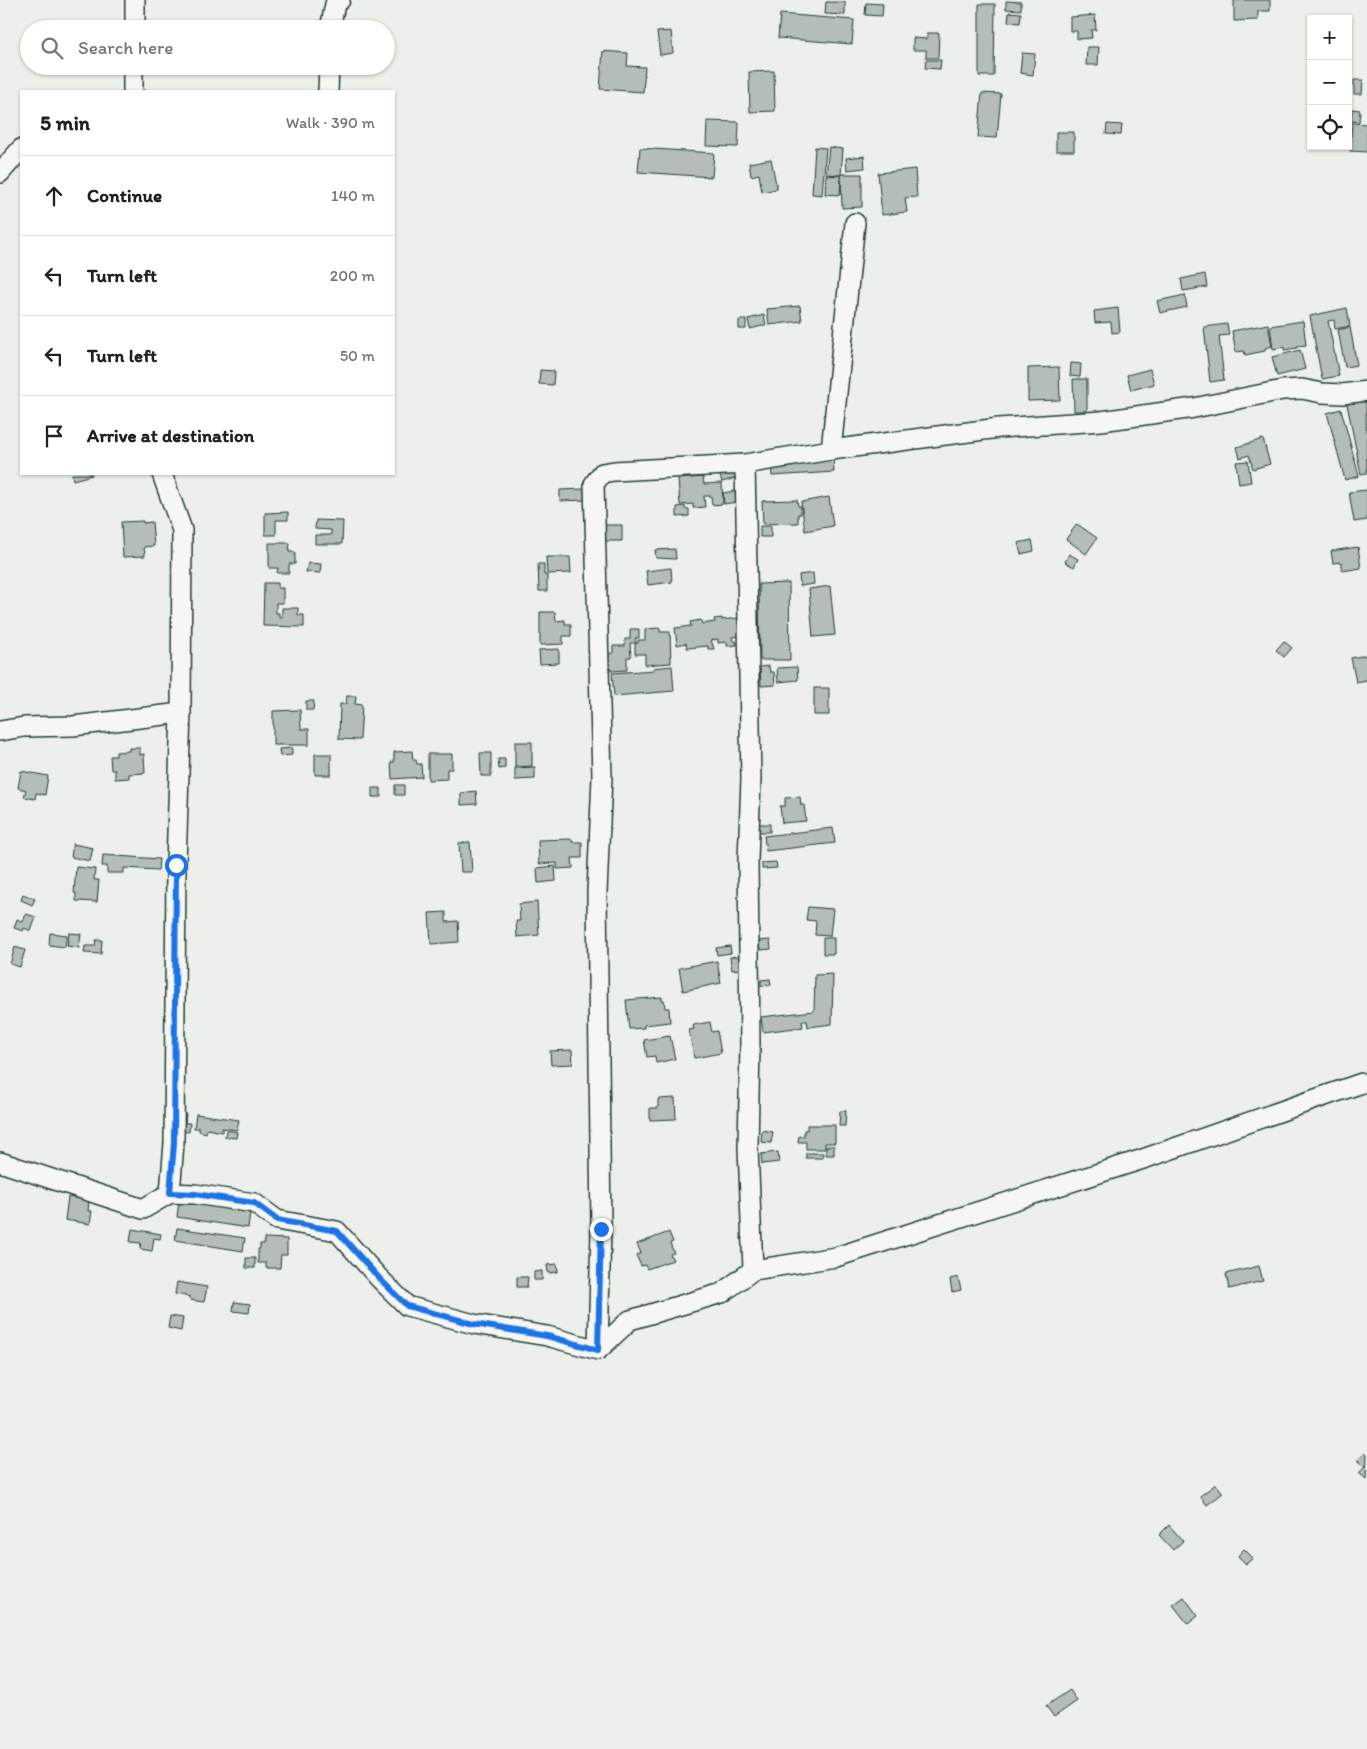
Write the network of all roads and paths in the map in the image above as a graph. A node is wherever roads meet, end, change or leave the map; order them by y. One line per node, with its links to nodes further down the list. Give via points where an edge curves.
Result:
1 (135, 0): 3 (street)
2 (340, 0): 4 (street, via 335,4)
3 (134, 20)
4 (332, 20)
5 (134, 75): 7 (street)
6 (329, 75): 8 (street)
7 (133, 90)
8 (328, 90)
9 (20, 150): 10 (street)
10 (0, 173)
11 (855, 224): 13 (street)
12 (1367, 392): 13 (street, via 1342,394 1283,390 1194,408 1102,421 999,428)
13 (831, 450): 14 (street)
14 (745, 464): 21 (street, via 751,779 748,1148); 22 (street, via 614,471 602,474 594,484 602,777 598,892 601,1229)
15 (162, 475): 16 (street, via 182,530)
16 (181, 713): 17 (street, via 73,726 24,726); 20 (street, via 176,865 174,1143)
17 (0, 730)
18 (1362, 1083): 21 (street, via 1143,1159 836,1257)
19 (0, 1162): 20 (street, via 143,1209)
20 (170, 1193): 22 (street, via 254,1203 277,1220 337,1231 407,1306)
21 (754, 1270): 22 (street, via 722,1293 630,1320)
22 (598, 1350)

